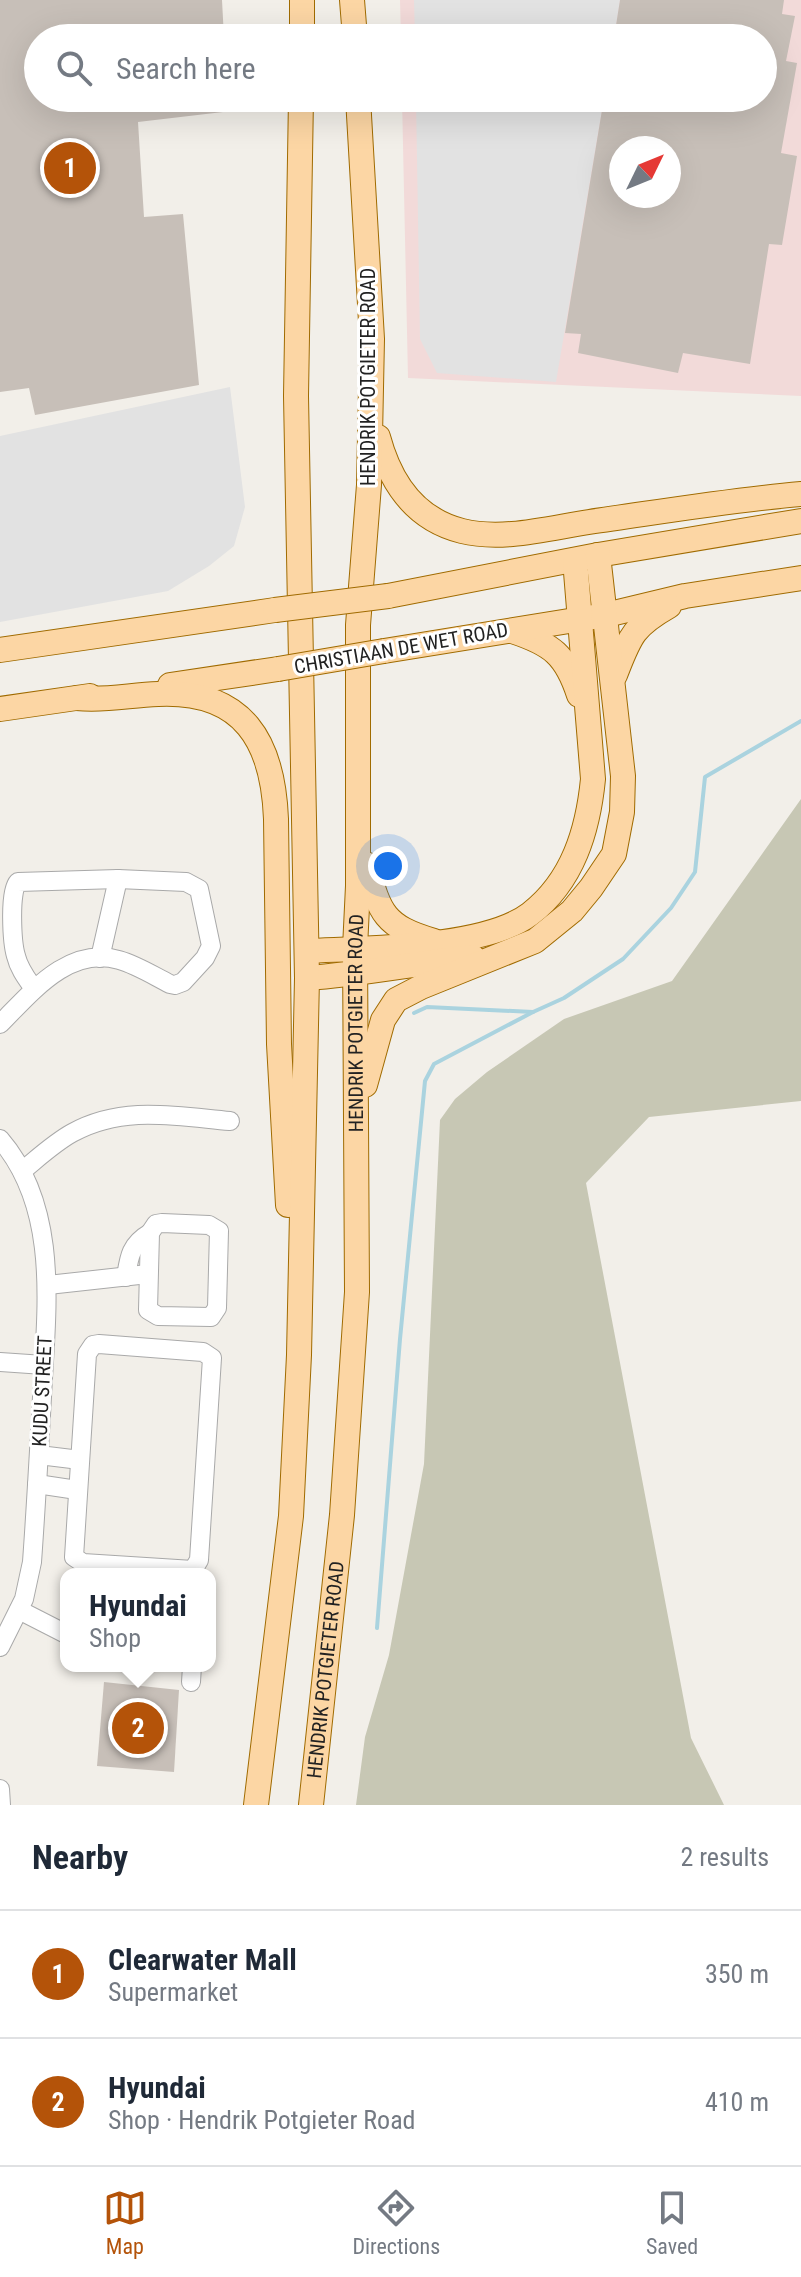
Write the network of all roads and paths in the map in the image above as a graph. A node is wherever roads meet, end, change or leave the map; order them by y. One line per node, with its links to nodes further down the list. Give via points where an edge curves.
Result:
1 (302, 0): 3 (main road)
2 (352, 0): 4 (main road)
3 (302, 24)
4 (354, 24)
5 (301, 112): 25 (main road, via 296,396)
6 (359, 112): 7 (main road, HENDRIK POTGIETER ROAD)
7 (372, 339): 8 (main road, via 378,436 385,463 409,501 462,531 542,530); 21 (main road, HENDRIK POTGIETER ROAD, via 369,485 358,625)
8 (801, 494)
9 (801, 521): 10 (main road)
10 (587, 558): 13 (main road); 14 (main road); 16 (main road, bridge, via 388,596)
11 (801, 578): 12 (main road, CHRISTIAAN DE WET ROAD)
12 (685, 596): 13 (main road, CHRISTIAAN DE WET ROAD); 17 (main road, via 637,627)
13 (606, 615): 14 (main road, CHRISTIAAN DE WET ROAD); 17 (main road)
14 (580, 619): 15 (main road, CHRISTIAAN DE WET ROAD); 20 (main road)
15 (511, 630): 18 (main road, CHRISTIAAN DE WET ROAD, bridge); 20 (main road, via 537,639 565,662)
16 (0, 650)
17 (611, 685): 26 (main road, via 623,776 614,854 572,911 535,941)
18 (77, 698): 19 (main road, CHRISTIAAN DE WET ROAD); 40 (main road, via 184,694 217,702 243,720 269,760 275,784 279,1044)
19 (0, 709)
20 (589, 728): 23 (main road, via 589,814 568,871 529,915 490,932)
21 (357, 830): 23 (main road, via 384,914 400,929); 24 (main road, HENDRIK POTGIETER ROAD)
22 (118, 879): 27 (street); 27 (street, via 193,884 202,895 211,946 175,985 118,959); 30 (street, via 23,880 14,886 15,953)
23 (436, 942): 24 (main road)
24 (355, 948): 25 (main road); 28 (main road, HENDRIK POTGIETER ROAD)
25 (307, 951): 29 (main road)
26 (503, 955): 28 (main road); 33 (main road, via 404,994 390,1007 374,1044)
27 (100, 958): 30 (street, via 71,963)
28 (356, 975): 29 (main road); 33 (main road, HENDRIK POTGIETER ROAD)
29 (307, 978): 40 (main road)
30 (34, 989): 31 (street)
31 (0, 1024)
32 (230, 1121): 35 (street, via 153,1113 108,1118 73,1133)
33 (356, 1127): 55 (main road, HENDRIK POTGIETER ROAD, via 357,1292 346,1467)
34 (0, 1139): 35 (street, KUDU STREET)
35 (22, 1171): 39 (street, KUDU STREET, via 37,1216)
36 (150, 1233): 37 (street); 37 (street, via 162,1223 209,1225 219,1231 215,1313 205,1318 152,1314); 38 (street, via 131,1249)
37 (148, 1274): 38 (street)
38 (126, 1277): 39 (street)
39 (48, 1285): 42 (street, KUDU STREET)
40 (299, 1355): 54 (main road, via 291,1516)
41 (0, 1362): 42 (street)
42 (44, 1365): 43 (street, KUDU STREET)
43 (39, 1455): 44 (street); 45 (street, KUDU STREET)
44 (80, 1460): 46 (street); 48 (street, via 87,1354 93,1345 203,1352 212,1358)
45 (37, 1484): 46 (street); 49 (street, KUDU STREET, via 32,1562)
46 (77, 1490): 47 (street, via 73,1551 78,1561)
47 (154, 1568)
48 (193, 1568)
49 (19, 1610): 50 (street); 51 (street, KUDU STREET)
50 (60, 1631)
51 (0, 1647)
52 (0, 1789): 53 (street)
53 (1, 1805)
54 (256, 1805)
55 (311, 1805)

